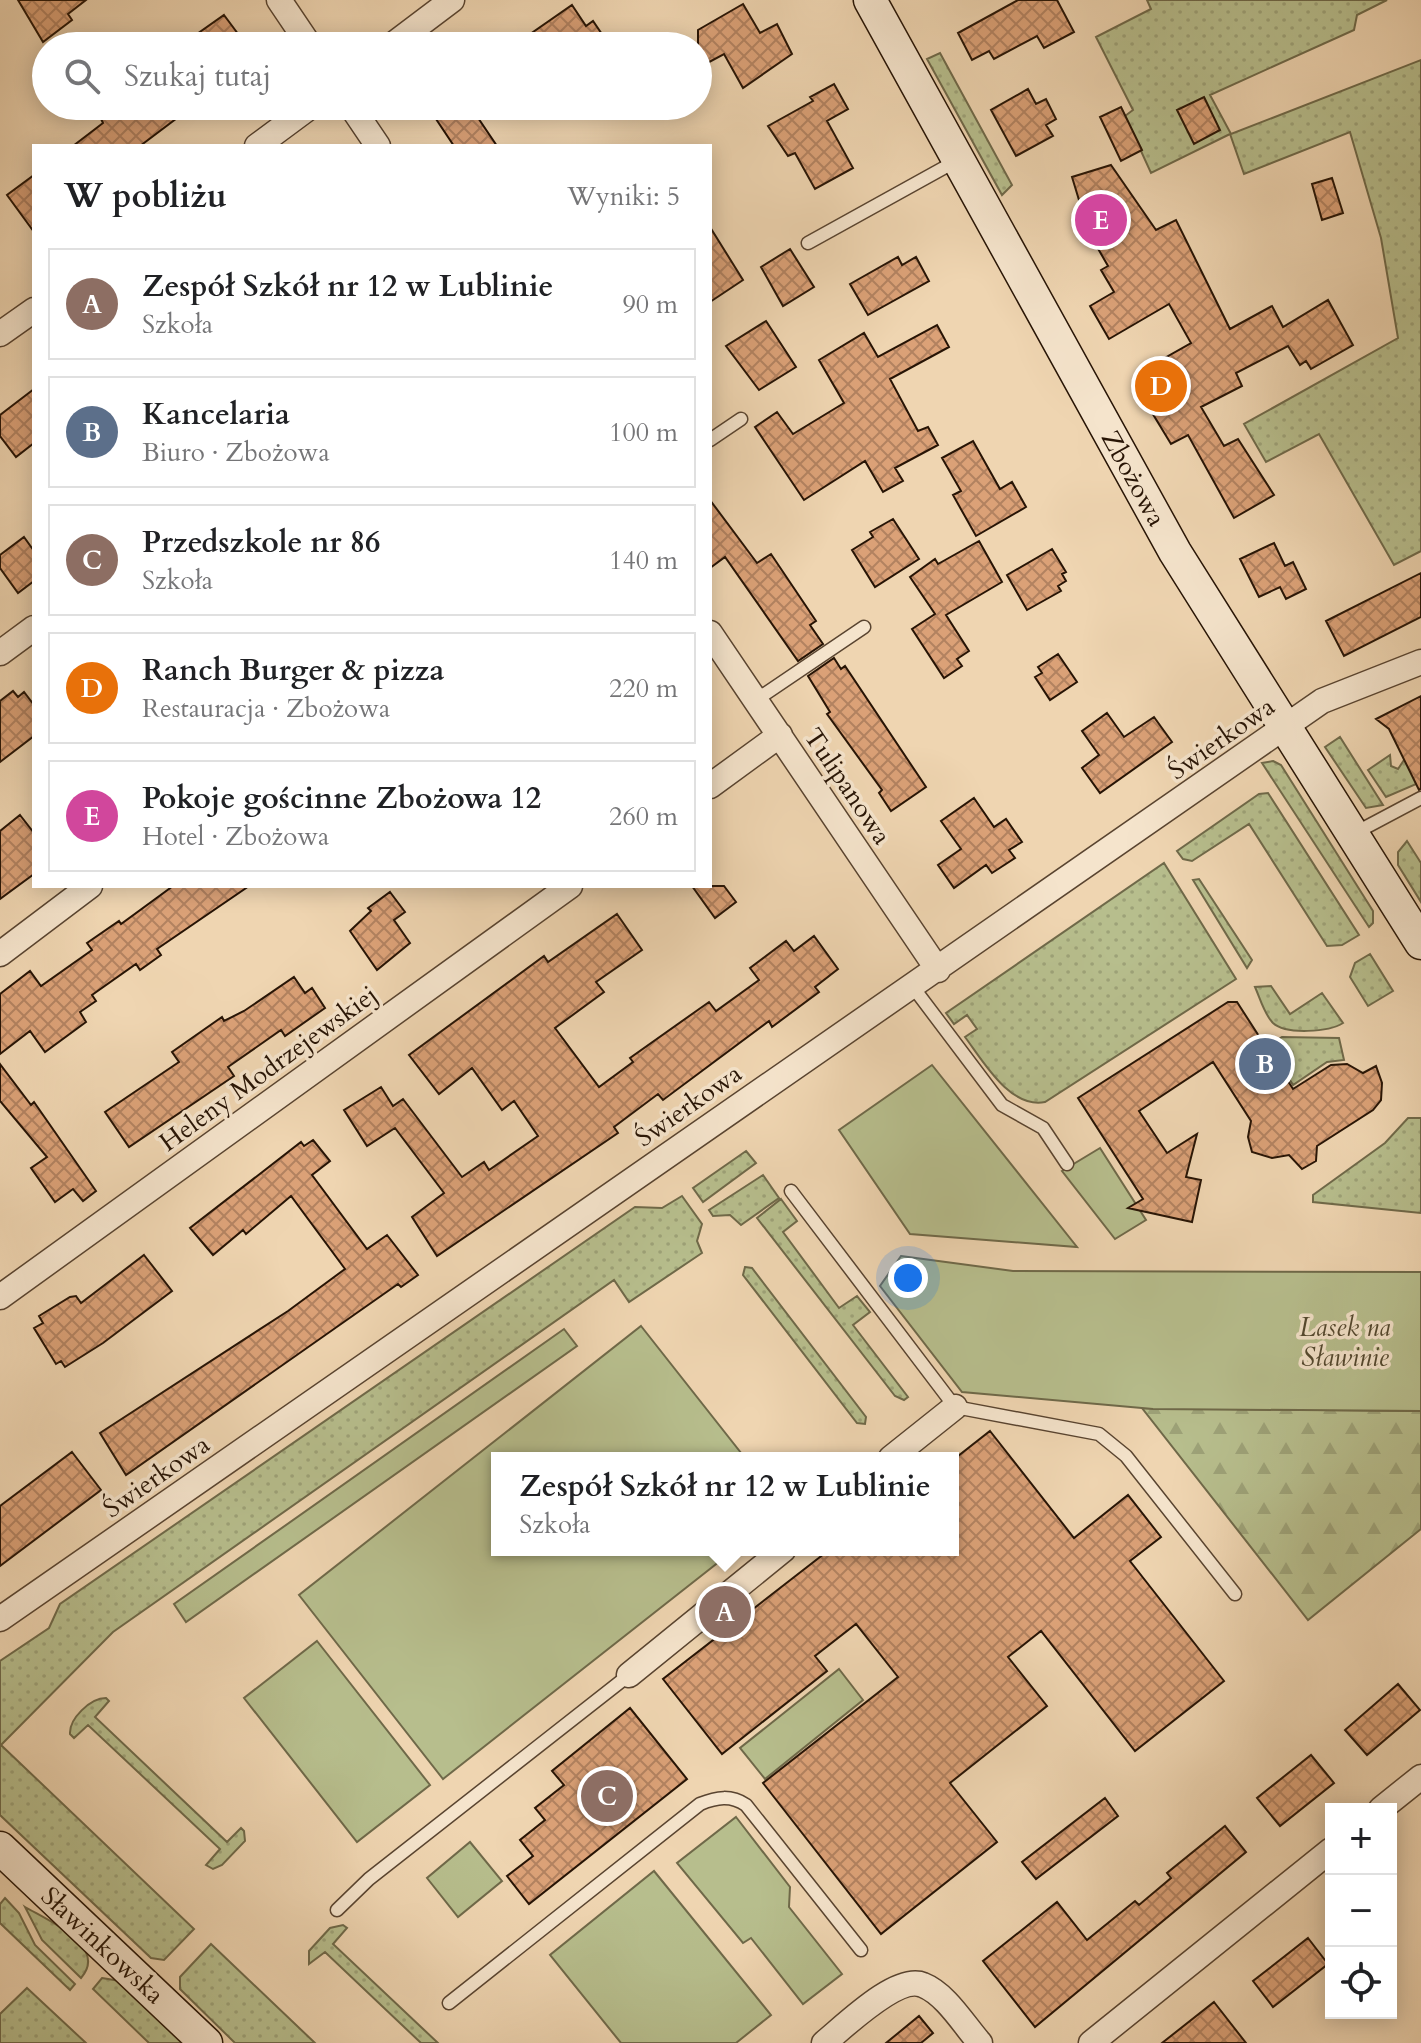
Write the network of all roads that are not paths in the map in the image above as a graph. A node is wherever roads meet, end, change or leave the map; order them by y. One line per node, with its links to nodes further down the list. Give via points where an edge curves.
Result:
1 (279, 0): 4 (street)
2 (452, 0): 5 (street)
3 (870, 0): 10 (street, Zbożowa)
4 (301, 32)
5 (410, 32)
6 (292, 120): 8 (street)
7 (360, 120): 9 (street)
8 (260, 144)
9 (377, 144)
10 (958, 160): 11 (lane); 22 (street, Zbożowa, via 1175,552)
11 (808, 243)
12 (32, 311): 13 (street)
13 (0, 334)
14 (741, 419): 15 (lane)
15 (712, 439)
16 (864, 627): 21 (lane)
17 (32, 629): 19 (street)
18 (712, 636): 21 (street, Tulipanowa)
19 (0, 653)
20 (1421, 662): 22 (street, Świerkowa, via 1322,701)
21 (756, 700): 23 (street, Tulipanowa)
22 (1284, 727): 26 (street, Zbożowa); 31 (street, Świerkowa)
23 (780, 735): 24 (street); 31 (street, Tulipanowa)
24 (712, 785)
25 (1421, 798): 26 (lane)
26 (1353, 834): 29 (street, Zbożowa)
27 (87, 888): 30 (street)
28 (567, 888): 35 (street, Heleny Modrzejewskiej)
29 (1421, 943)
30 (0, 954)
31 (938, 970): 32 (street, Świerkowa)
32 (913, 987): 33 (lane, via 1002,1105 1043,1128); 40 (street, Świerkowa)
33 (1067, 1164)
34 (791, 1191): 36 (lane)
35 (0, 1297)
36 (955, 1407): 37 (street); 39 (lane, via 1099,1434 1126,1456)
37 (899, 1452)
38 (776, 1556): 41 (street)
39 (1235, 1594)
40 (0, 1619)
41 (629, 1675): 46 (lane, via 369,1879)
42 (1421, 1777): 43 (street)
43 (1388, 1803)
44 (0, 1848): 49 (street, Sławinkowska)
45 (1325, 1855): 52 (street)
46 (337, 1910)
47 (861, 1950): 48 (lane, via 746,1805 736,1799 712,1799)
48 (449, 2003)
49 (206, 2043)
50 (824, 2043): 51 (street, via 877,2000 913,1983 942,1999)
51 (980, 2043)
52 (1091, 2043)

